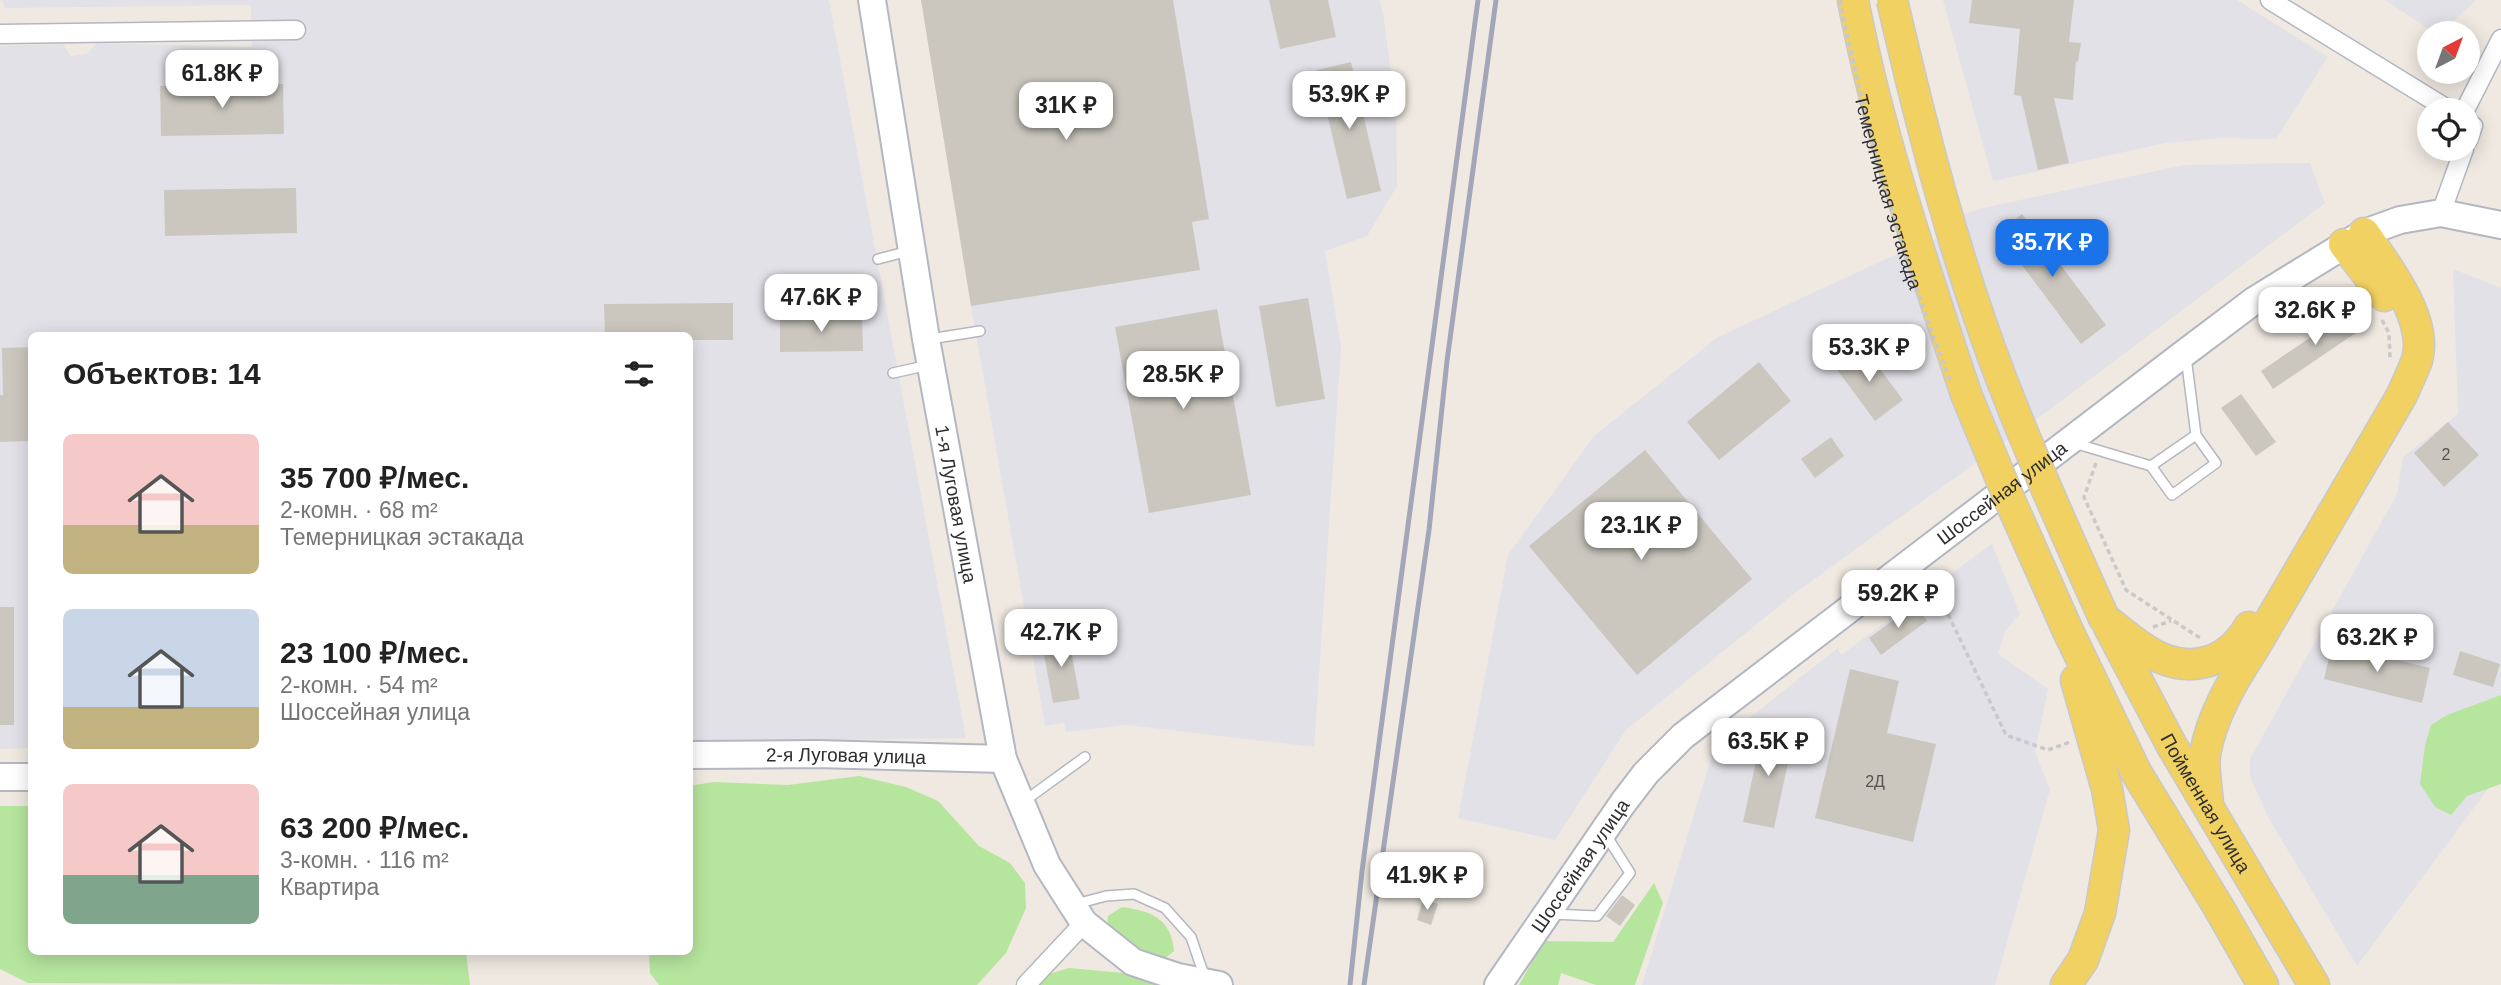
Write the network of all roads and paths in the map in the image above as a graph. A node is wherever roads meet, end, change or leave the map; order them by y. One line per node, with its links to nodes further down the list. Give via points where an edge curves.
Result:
1 (872, 0): 15 (main road, 1-я Луговая улица)
2 (1840, 0): 25 (path, Темерницкая эстакада, bridge, via 1874,144)
3 (1853, 0): 32 (main road, Темерницкая эстакада, bridge, via 1886,145 1962,381)
4 (1892, 0): 31 (main road, bridge, via 1923,134 1998,369)
5 (2270, 0): 9 (street)
6 (296, 30): 7 (street)
7 (0, 34)
8 (2501, 39): 10 (street)
9 (2429, 98)
10 (2478, 98)
11 (2460, 161): 12 (street)
12 (2441, 213): 13 (main road, Шоссейная улица); 14 (main road, Шоссейная улица, via 2400,220)
13 (2501, 225)
14 (2354, 238): 22 (main road, Шоссейная улица, via 2255,300); 31 (main road, via 2401,324 2401,357 2386,392 2241,642 2223,657 2202,664 2172,661 2145,650); 41 (main road, via 2397,282 2415,318 2418,357 2402,395 2232,680 2205,756)
15 (911, 251): 16 (lane); 21 (main road, 1-я Луговая улица)
16 (878, 259)
17 (2356, 297): 18 (path, via 2324,293)
18 (2291, 302)
19 (2379, 313): 23 (path, via 2389,333)
20 (980, 331): 21 (lane)
21 (928, 352): 24 (lane); 37 (main road, 1-я Луговая улица)
22 (2186, 352): 26 (lane); 27 (main road, Шоссейная улица)
23 (2389, 369)
24 (892, 373)
25 (1952, 384)
26 (2196, 435): 29 (lane); 29 (lane, via 2216,463 2172,495)
27 (2069, 441): 28 (lane); 30 (main road, Шоссейная улица)
28 (2101, 451): 29 (lane); 33 (path, via 2084,497 2126,590)
29 (2151, 466)
30 (1906, 565): 34 (path, via 1947,612 2006,735 2048,750); 42 (main road, Шоссейная улица, via 1683,736 1646,773)
31 (2104, 618): 41 (main road, Пойменная улица)
32 (2070, 635): 48 (main road, via 2068,654 2108,789 2114,830 2100,913 2082,960); 49 (main road, via 2136,772)
33 (2206, 642)
34 (2073, 741)
35 (693, 755): 37 (main road, 2-я Луговая улица)
36 (1085, 757): 40 (lane)
37 (1003, 759): 40 (main road, 1-я Луговая улица)
38 (0, 777): 39 (main road)
39 (28, 777)
40 (1021, 803): 43 (main road, 1-я Луговая улица, via 1047,865)
41 (2208, 804): 50 (main road, Пойменная улица)
42 (1604, 831): 44 (main road, Шоссейная улица); 44 (lane, via 1630,873 1597,916)
43 (1078, 914): 45 (main road, 1-я Луговая улица, via 1133,962); 45 (lane, via 1106,896 1134,894 1165,908 1191,937); 46 (street)
44 (1547, 914): 47 (main road, Шоссейная улица)
45 (1198, 983)
46 (1026, 985)
47 (1498, 985)
48 (2066, 985)
49 (2263, 985)
50 (2314, 985)

